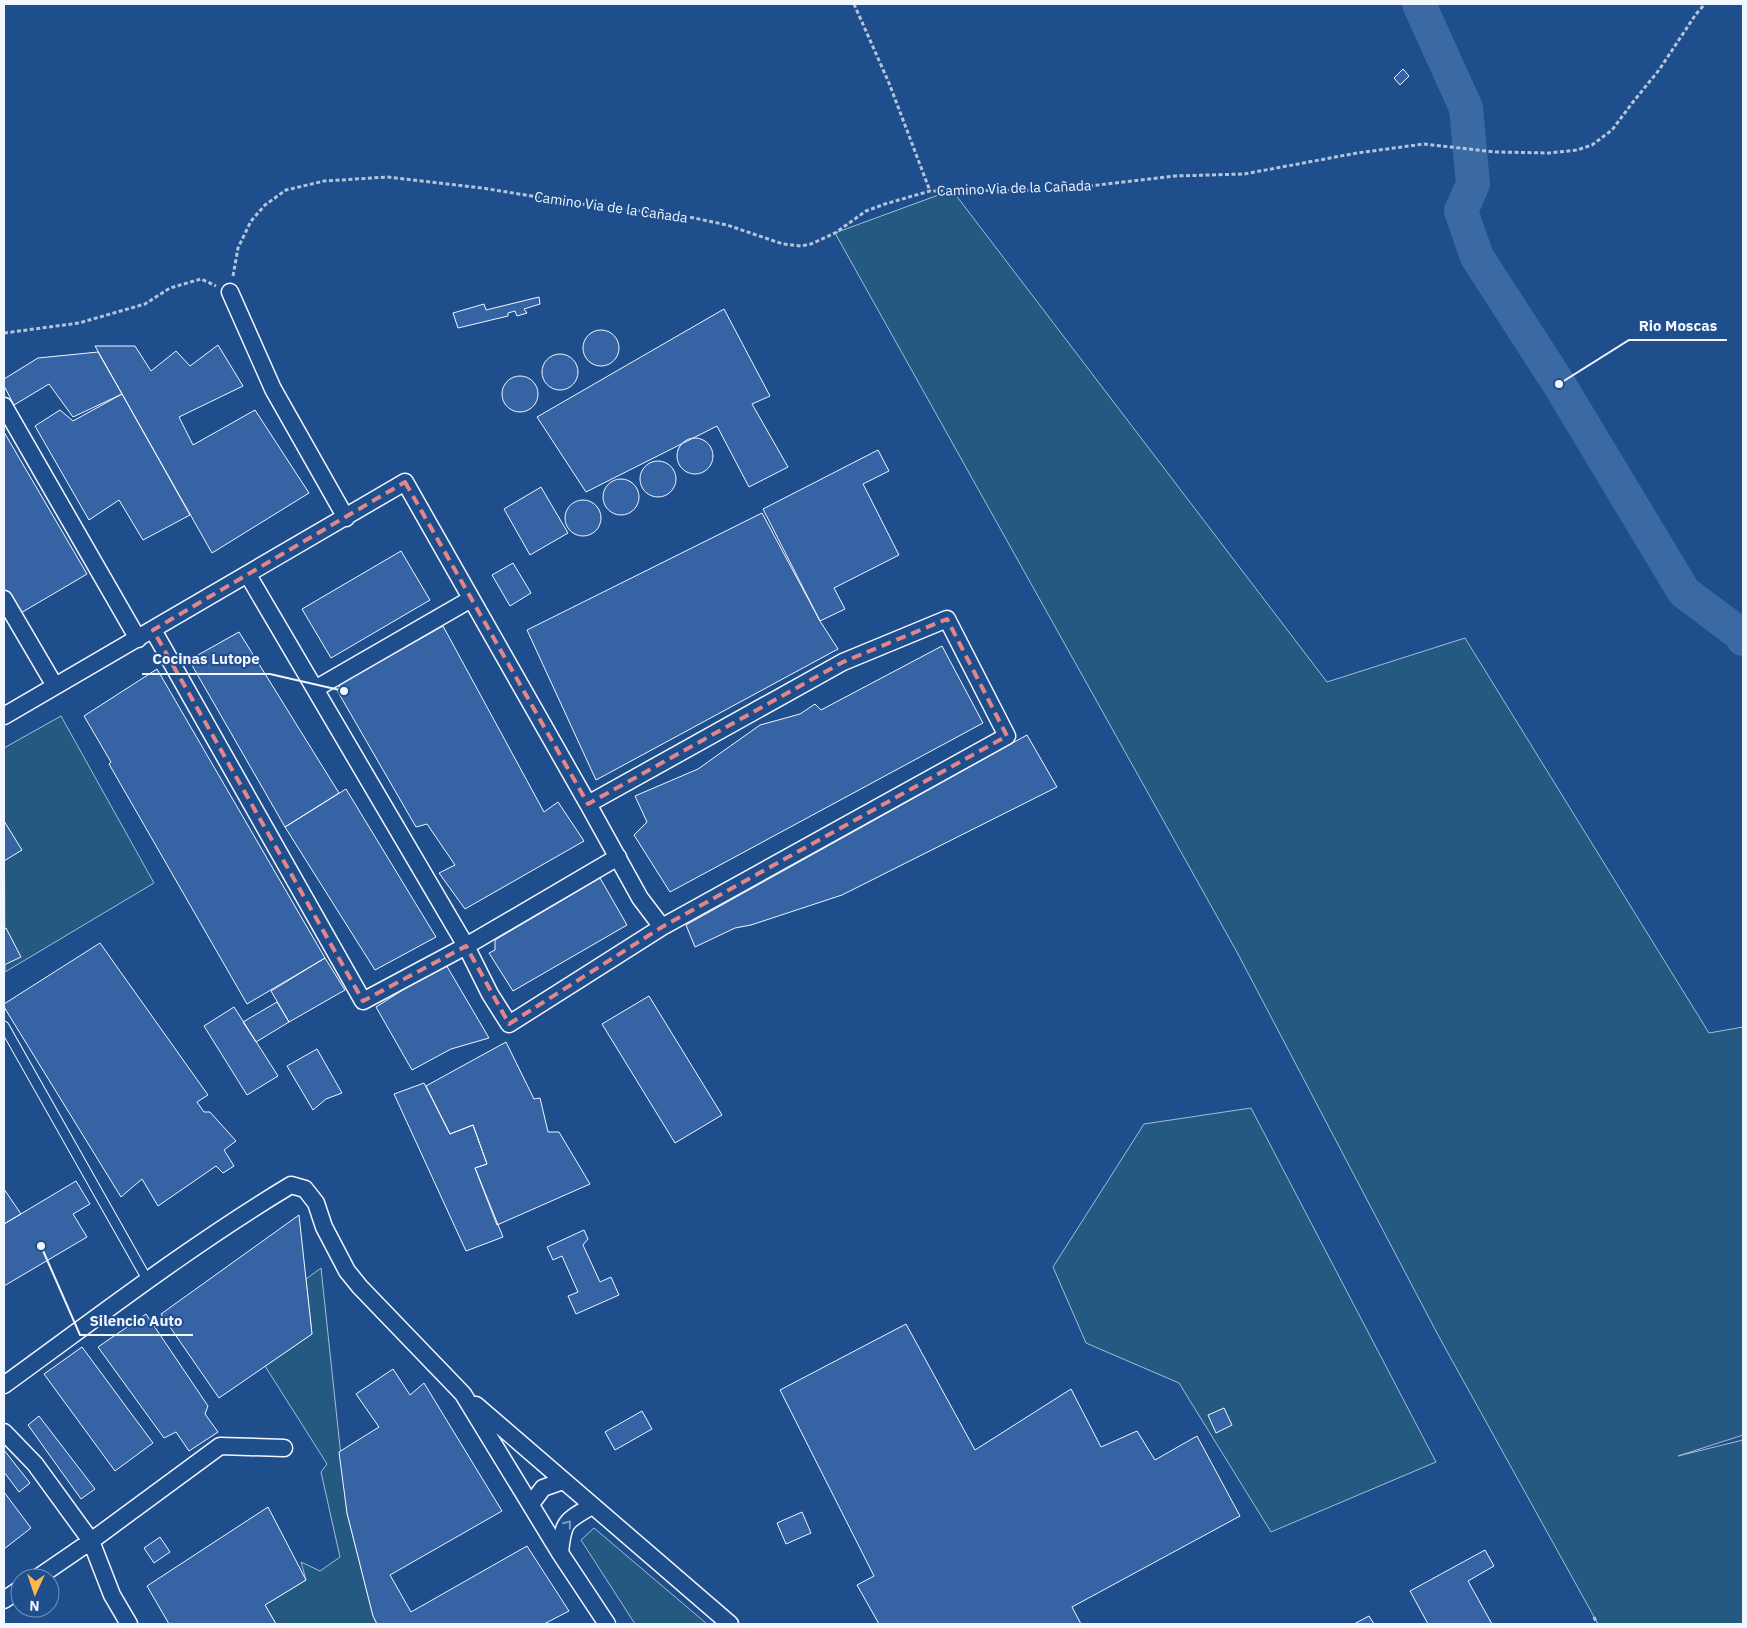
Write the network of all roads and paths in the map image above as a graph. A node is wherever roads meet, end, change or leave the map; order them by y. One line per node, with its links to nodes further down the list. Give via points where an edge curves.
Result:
1 (854, 4): 3 (path)
2 (1705, 4): 3 (path, Camino Via de la Cañada, via 1612,130 1592,146 1577,150 1495,152 1424,144 1357,152 1244,174 1148,179 1079,188)
3 (930, 191): 4 (path, Camino Via de la Cañada, via 866,211 835,233 800,246 678,216 482,188 388,177 324,181 286,190 265,205 251,221 238,248)
4 (230, 292): 5 (path, via 200,279 170,288 145,304 79,322); 7 (street, via 273,389)
5 (4, 333)
6 (4, 406): 12 (street)
7 (346, 518): 8 (street); 10 (street, via 405,482)
8 (248, 575): 11 (street); 14 (street)
9 (4, 599): 13 (street)
10 (471, 599): 14 (street); 16 (street)
11 (153, 630): 12 (street); 19 (street, via 363,1001)
12 (138, 638): 13 (street)
13 (55, 686): 15 (street)
14 (315, 689): 19 (street)
15 (4, 716)
16 (588, 804): 17 (street); 18 (street, via 843,662 947,619 1007,736)
17 (618, 858): 18 (street, via 640,898); 19 (street)
18 (662, 927): 19 (street, via 509,1024)
19 (466, 946)
20 (4, 1026): 21 (lane)
21 (148, 1280): 22 (street); 23 (street, via 291,1185 305,1189 316,1203 324,1227 351,1276)
22 (4, 1385)
23 (463, 1394): 26 (street); 27 (street)
24 (4, 1432): 29 (street, via 35,1464)
25 (284, 1448): 29 (street, via 220,1446)
26 (562, 1481): 27 (street, via 543,1488); 28 (street)
27 (531, 1504): 30 (street)
28 (592, 1506): 30 (street, one-way to 28, via 562,1530 573,1517); 35 (street)
29 (91, 1541): 31 (street); 33 (street, via 112,1595)
30 (560, 1552): 34 (street)
31 (52, 1568)
32 (1594, 1617): 36 (path)
33 (130, 1624)
34 (607, 1624)
35 (730, 1624)
36 (1598, 1624)

